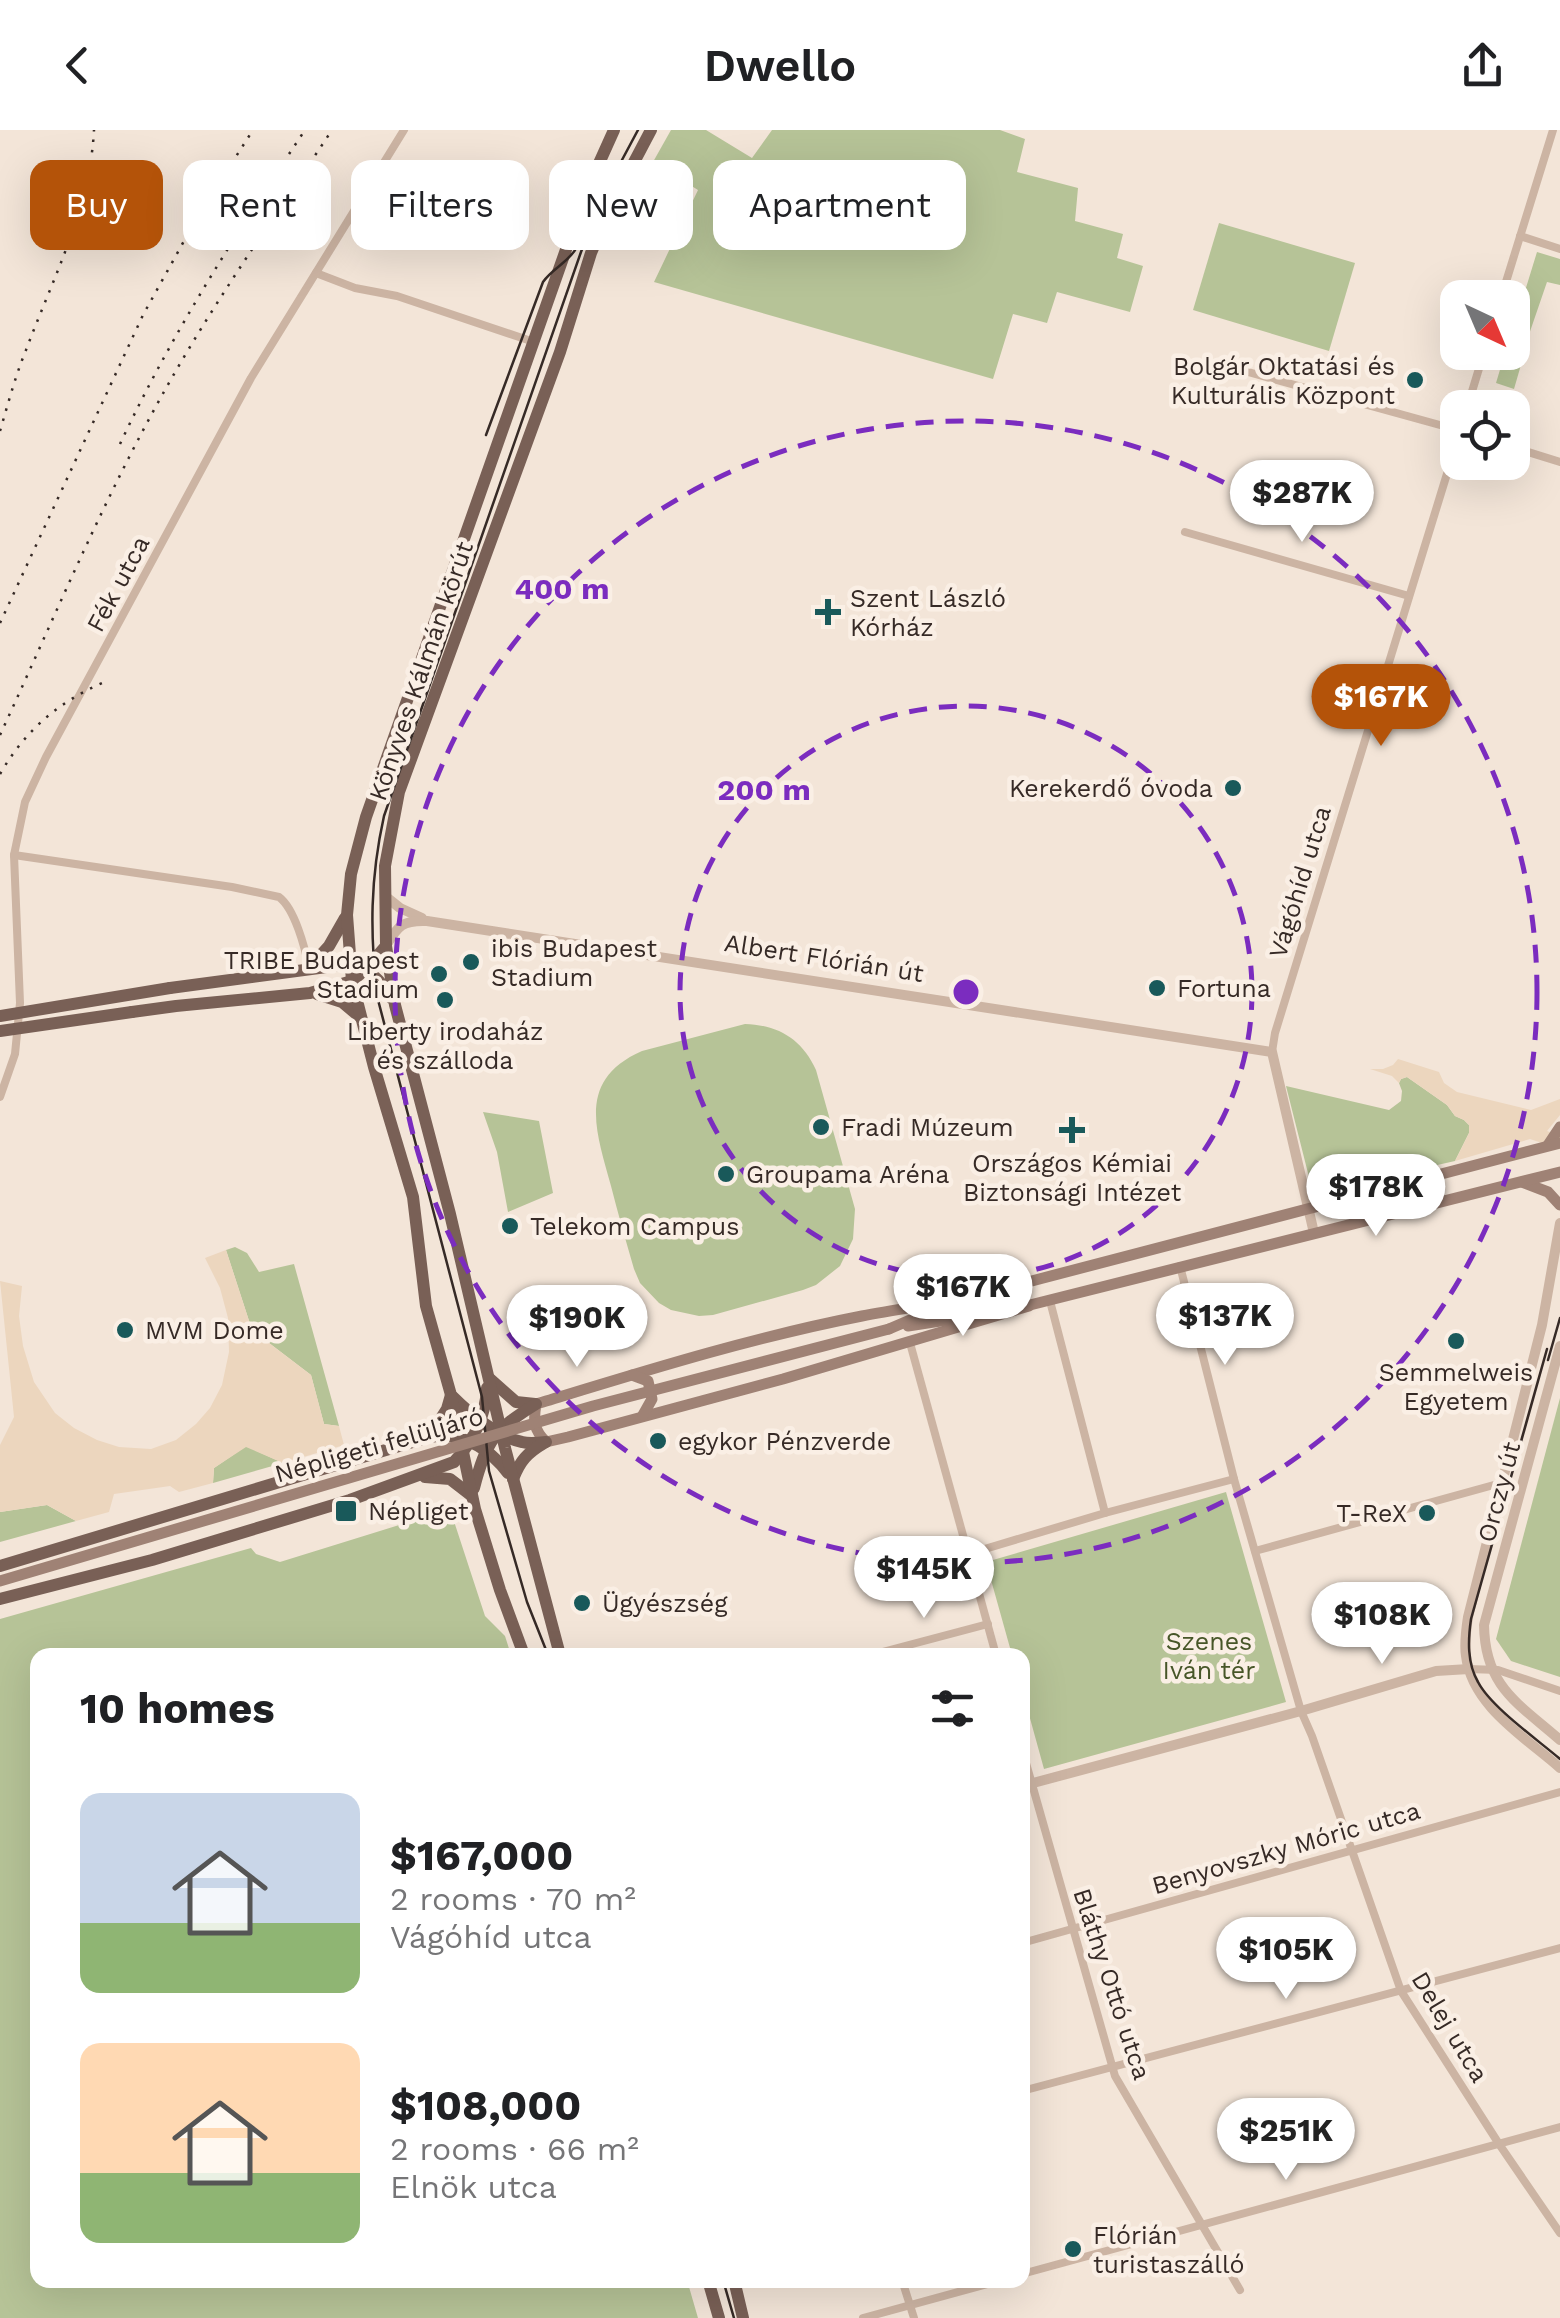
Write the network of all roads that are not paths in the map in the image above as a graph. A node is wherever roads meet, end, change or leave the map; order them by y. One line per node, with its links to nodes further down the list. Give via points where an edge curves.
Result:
1 (404, 130): 7 (street, Fék utca)
2 (614, 130): 9 (main road, Könyves Kálmán körút)
3 (651, 130): 18 (main road, Könyves Kálmán körút, via 592,254 399,792)
4 (1553, 130): 5 (street)
5 (1520, 236): 6 (street); 8 (street)
6 (1560, 249)
7 (316, 272): 9 (street); 17 (street, Fék utca, via 46,757 25,802)
8 (1507, 280)
9 (534, 342): 19 (main road, Könyves Kálmán körút, via 366,818)
10 (1230, 368): 11 (street)
11 (1440, 429)
12 (1530, 453): 13 (street)
13 (1560, 462)
14 (1444, 480): 16 (street, Vágóhíd utca)
15 (1185, 532): 16 (street)
16 (1409, 596): 31 (street, Vágóhíd utca)
17 (14, 855): 23 (street, via 279,896); 32 (street, Fék utca, via 20,1003 15,1054)
18 (385, 896): 20 (street, Albert Flórián út); 21 (main road, Könyves Kálmán körút)
19 (347, 915): 22 (main road, Könyves Kálmán körút); 23 (main road)
20 (428, 920): 21 (street, via 410,920); 31 (street, Albert Flórián út)
21 (386, 946): 24 (main road); 27 (main road, Könyves Kálmán körút)
22 (350, 964): 23 (main road); 24 (main road); 25 (main road, Könyves Kálmán körút)
23 (309, 968): 28 (main road, bridge)
24 (366, 969): 25 (main road); 27 (main road)
25 (352, 981): 26 (main road); 29 (main road, Könyves Kálmán körút)
26 (310, 993): 29 (main road, via 330,996); 30 (main road, bridge)
27 (395, 1005): 49 (main road, Könyves Kálmán körút)
28 (0, 1016)
29 (360, 1018): 50 (main road, Könyves Kálmán körút, via 413,1198 426,1306)
30 (0, 1032)
31 (1272, 1052): 38 (street)
32 (0, 1097)
33 (1560, 1127): 34 (main road)
34 (1554, 1144): 38 (main road)
35 (1560, 1172): 36 (main road)
36 (1522, 1182): 37 (main road); 40 (main road)
37 (1560, 1204)
38 (1308, 1208): 40 (street); 42 (main road)
39 (1560, 1223): 64 (street, Orczy út, via 1542,1326)
40 (1314, 1233): 41 (main road)
41 (1180, 1266): 43 (main road); 63 (street)
42 (960, 1299): 45 (main road); 48 (main road, via 831,1323)
43 (1050, 1302): 44 (main road); 68 (street)
44 (1030, 1306): 45 (main road); 46 (main road)
45 (890, 1329): 72 (main road, Népligeti felüljáró, bridge, via 593,1406)
46 (910, 1342): 52 (main road); 70 (street)
47 (1560, 1346): 79 (street, Orczy út, via 1484,1625)
48 (632, 1375): 51 (main road); 52 (main road, via 648,1382 652,1400)
49 (488, 1377): 51 (main road, via 516,1402); 53 (main road); 54 (main road, Könyves Kálmán körút)
50 (451, 1395): 53 (main road); 55 (main road); 57 (main road, Könyves Kálmán körút)
51 (536, 1404): 54 (main road); 56 (main road, via 534,1426)
52 (643, 1415): 56 (main road)
53 (481, 1421): 54 (main road); 57 (main road)
54 (500, 1431): 56 (main road, via 524,1443); 59 (main road); 62 (main road, Könyves Kálmán körút)
55 (429, 1437): 57 (main road, via 448,1434); 58 (main road)
56 (546, 1442): 62 (main road, via 520,1462)
57 (465, 1443): 59 (main road); 61 (main road, via 454,1462); 66 (main road, Könyves Kálmán körút)
58 (377, 1452): 60 (main road); 65 (main road, via 394,1472)
59 (485, 1452): 62 (main road); 66 (main road)
60 (344, 1463): 67 (main road, via 338,1486); 71 (main road)
61 (419, 1476): 65 (main road); 66 (main road, via 450,1479)
62 (513, 1478): 76 (main road, Könyves Kálmán körút)
63 (1234, 1479): 68 (street); 69 (street)
64 (1500, 1484): 69 (street); 80 (street, Orczy út, via 1468,1617)
65 (387, 1487): 67 (main road)
66 (472, 1496): 75 (main road, Könyves Kálmán körút)
67 (350, 1500): 73 (main road)
68 (1106, 1513): 70 (street)
69 (1255, 1551): 82 (street)
70 (968, 1554): 74 (street)
71 (0, 1566)
72 (0, 1581)
73 (0, 1599)
74 (988, 1624): 77 (street); 78 (street)
75 (521, 1648)
76 (558, 1648)
77 (897, 1648)
78 (994, 1648)
79 (1491, 1668): 80 (street); 81 (street); 83 (street, via 1504,1691)
80 (1469, 1669): 82 (street, via 1436,1671); 84 (street, Orczy út, via 1488,1706)
81 (1560, 1691)
82 (1301, 1711): 85 (street); 88 (street, Delej utca)
83 (1560, 1740)
84 (1560, 1768)
85 (1030, 1783)
86 (1560, 1792): 88 (street, Benyovszky Móric utca)
87 (1030, 1793): 89 (street, Bláthy Ottó utca)
88 (1352, 1850): 89 (street, Benyovszky Móric utca); 92 (street, Delej utca)
89 (1073, 1929): 90 (street, Benyovszky Móric utca); 93 (street, Bláthy Ottó utca)
90 (1030, 1941)
91 (1560, 1948): 92 (street)
92 (1401, 1990): 93 (street); 96 (street, Delej utca)
93 (1112, 2066): 94 (street); 97 (street, Bláthy Ottó utca)
94 (1030, 2089)
95 (1560, 2127): 96 (street)
96 (1499, 2144): 97 (street); 98 (street, Delej utca)
97 (1204, 2225): 99 (street); 104 (street, Bláthy Ottó utca)
98 (1560, 2233)
99 (1030, 2272)
100 (710, 2288): 106 (main road)
101 (736, 2288): 107 (main road)
102 (905, 2288): 105 (street)
103 (973, 2288): 105 (street)
104 (1240, 2290)
105 (910, 2305): 108 (street); 109 (street)
106 (719, 2318)
107 (744, 2318)
108 (864, 2318)
109 (914, 2318)

